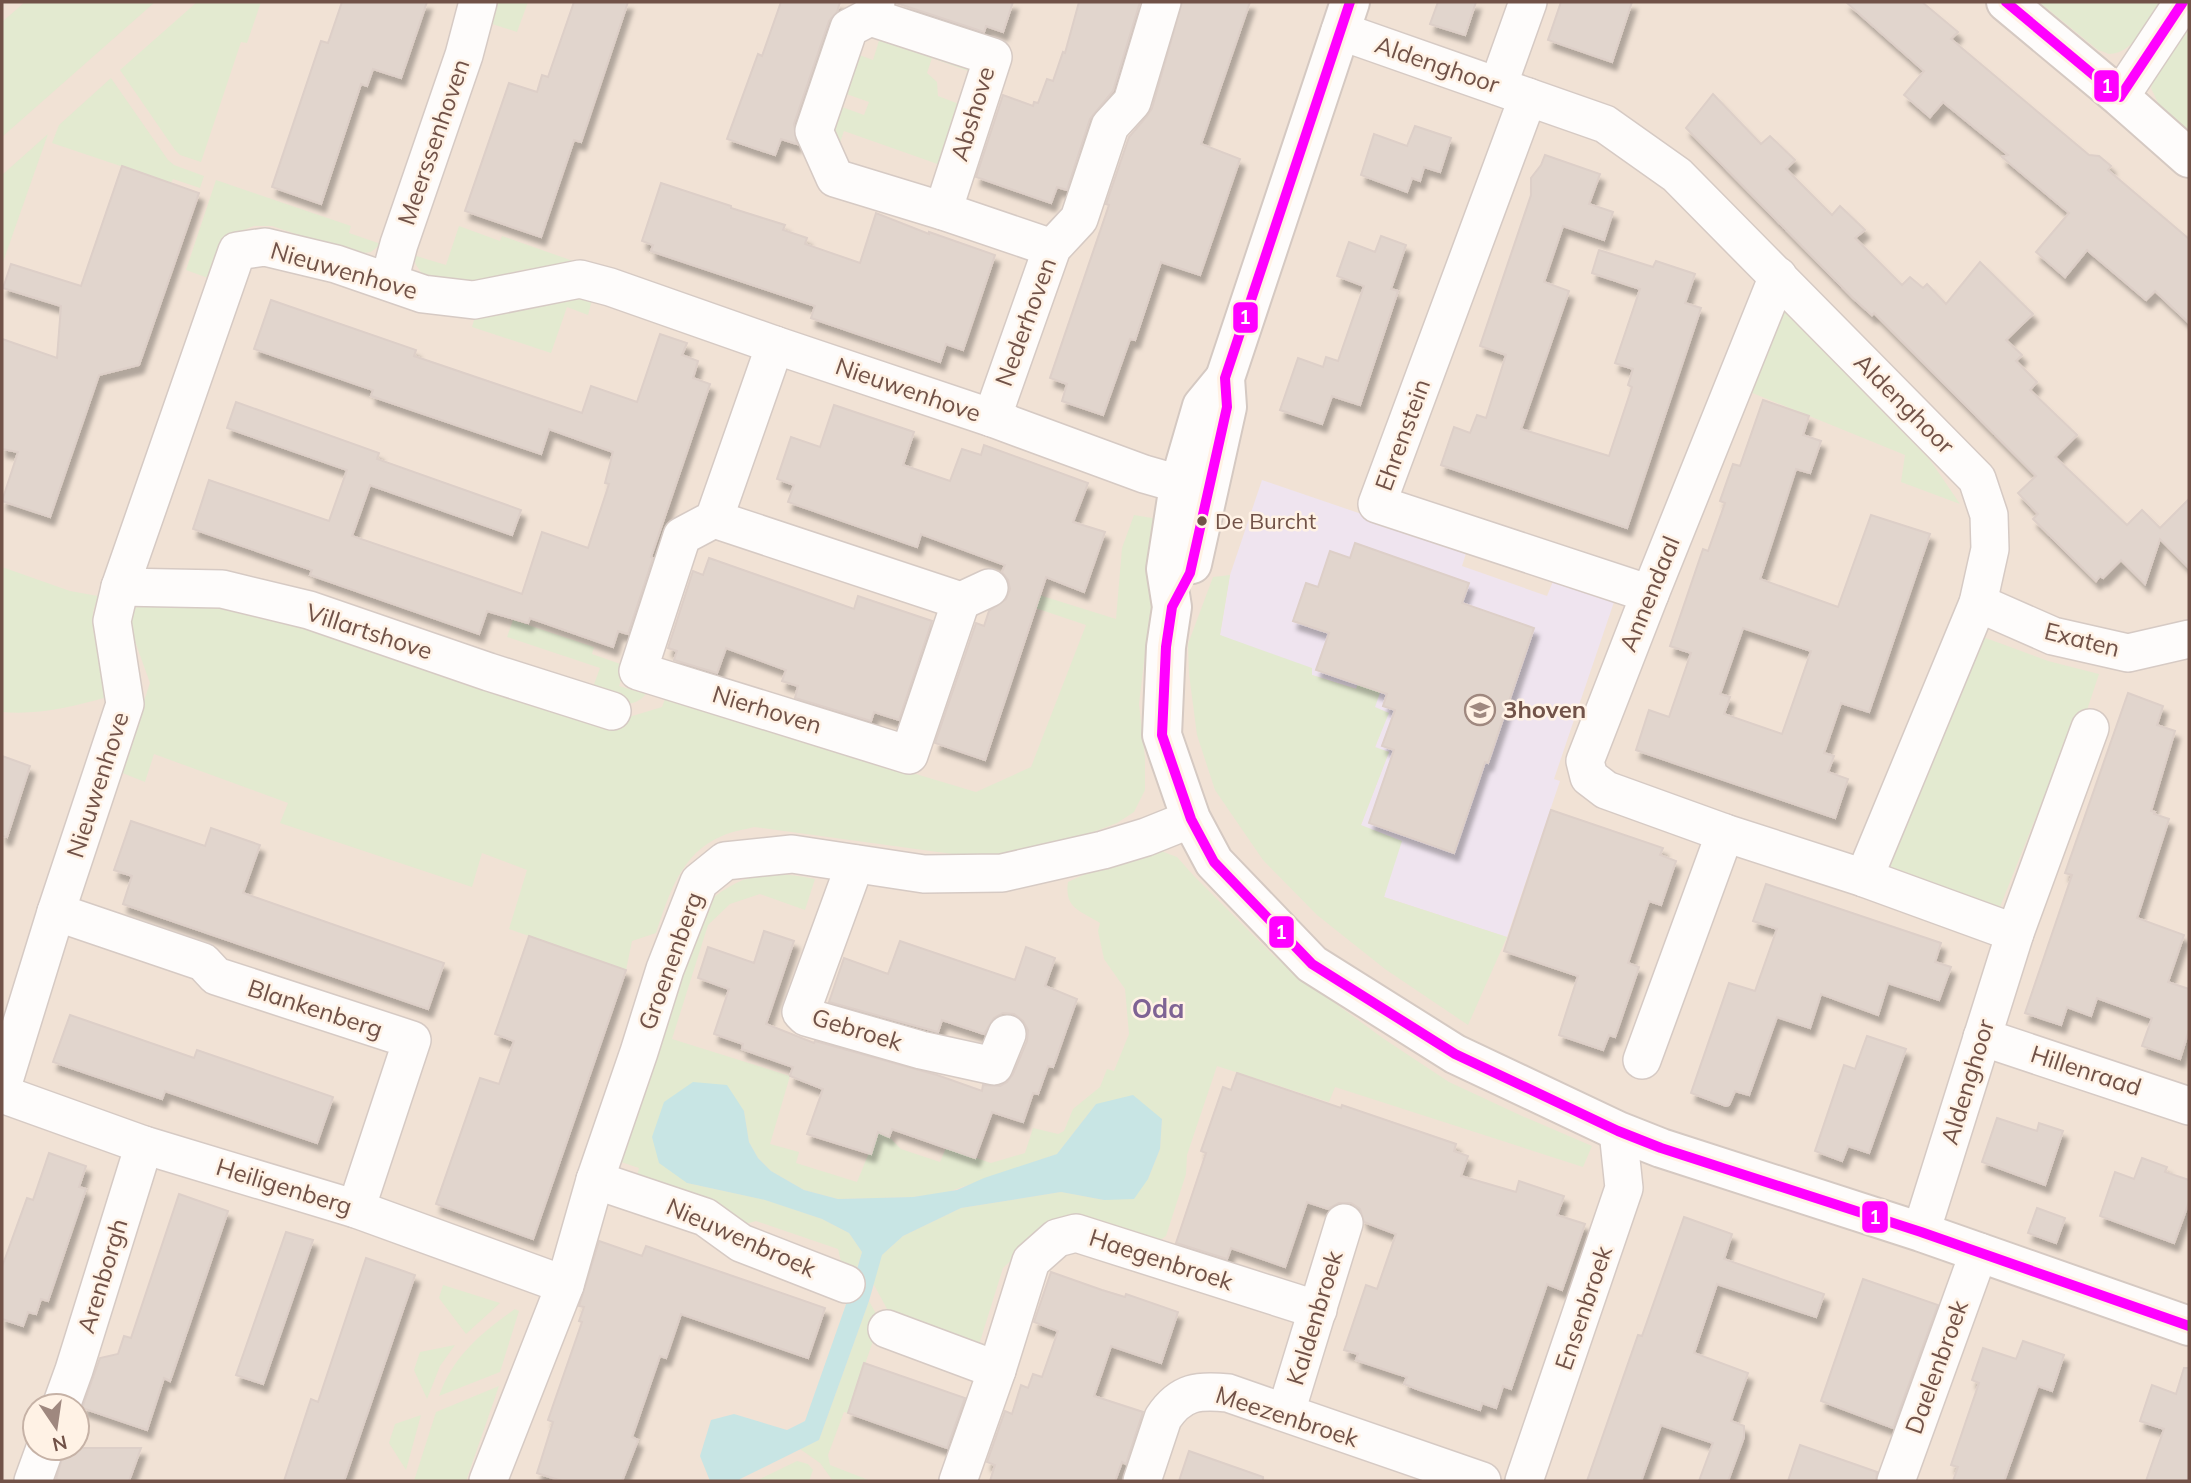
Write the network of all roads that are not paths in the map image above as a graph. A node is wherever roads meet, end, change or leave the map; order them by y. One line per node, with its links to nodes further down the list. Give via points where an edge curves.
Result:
1 (478, 2): 14 (street, Meerssenhoven)
2 (1162, 2): 12 (street, Nederhoven, via 1132,102 1110,126 1079,219)
3 (1528, 2): 8 (street)
4 (2006, 2): 9 (street)
5 (2183, 2): 9 (street)
6 (873, 9): 11 (street, Abshove, via 993,57); 11 (street, Abshove, via 849,28 814,131 835,178)
7 (1345, 16): 8 (street, Aldenghoor); 17 (street, via 1225,378 1227,407)
8 (1513, 92): 13 (street, Aldenghoor, via 1605,124 1677,175); 20 (street, Ehrenstein, via 1377,504)
9 (2120, 97): 10 (street)
10 (2189, 158)
11 (943, 211): 12 (street, Abshove)
12 (1052, 248): 16 (street, Nederhoven)
13 (1778, 276): 20 (street, Annendaal); 21 (street, Aldenghoor, via 1977,479 1989,515 1990,549)
14 (388, 281): 15 (street, Nieuwenhove, via 423,294 474,300 580,279); 19 (street, Nieuwenhove, via 265,247 237,250)
15 (775, 345): 16 (street, Nieuwenhove); 18 (street)
16 (992, 418): 17 (street, Nieuwenhove)
17 (1193, 489): 25 (street, via 1190,573 1172,607 1162,735)
18 (714, 520): 18 (street, Nierhoven, via 682,536 638,671 909,755 975,595)
19 (120, 587): 23 (street, Villartshove, via 222,589 309,610); 29 (street, Nieuwenhove, via 112,621 125,704)
20 (1650, 594): 26 (street, Annendaal, via 1585,761 1589,777 1606,790)
21 (1978, 603): 22 (street, Exaten, via 2053,636 2127,653); 28 (street, Aldenghoor)
22 (2189, 639)
23 (612, 712)
24 (2090, 728): 30 (street, Aldenghoor)
25 (1191, 820): 27 (street, Groenenberg, via 1103,850 1002,873 924,874); 37 (street, via 1214,862 1312,964 1455,1054)
26 (1725, 834): 28 (street, Annendaal); 33 (street)
27 (855, 864): 31 (street, Gebroek, via 800,1012 921,1050 993,1066); 39 (street, Groenenberg, via 792,854 738,860 725,862 699,882)
28 (1864, 878): 30 (street)
29 (56, 912): 34 (street, Nieuwenhove); 40 (street, Blankenberg, via 203,962 215,976 412,1040)
30 (2015, 933): 32 (street, Aldenghoor)
31 (1007, 1034)
32 (1982, 1037): 36 (street, Hillenraad); 42 (street, Aldenghoor)
33 (1642, 1060)
34 (2, 1087)
35 (2, 1094): 38 (street, Heiligenberg)
36 (2189, 1106)
37 (1618, 1131): 42 (street); 58 (street, Ensenbroek, via 1625,1188)
38 (144, 1145): 40 (street, Heiligenberg); 50 (street, Arenborgh)
39 (595, 1180): 44 (street, Nieuwenbroek, via 705,1217 741,1243); 45 (street, Groenenberg)
40 (356, 1209): 45 (street, Heiligenberg)
41 (1344, 1223): 46 (street, Kaldenbroek)
42 (1921, 1232): 43 (street)
43 (1979, 1252): 47 (street); 59 (street, Daelenbroek)
44 (846, 1284)
45 (565, 1285): 54 (street, Groenenberg)
46 (1318, 1310): 49 (street, Haegenbroek, via 1076,1233 1057,1238 1031,1261); 51 (street, Kaldenbroek)
47 (2189, 1326)
48 (887, 1329): 49 (street)
49 (998, 1370): 55 (street, Haegenbroek)
50 (66, 1392)
51 (1286, 1412): 56 (street, Meezenbroek, via 1228,1393 1190,1394 1178,1400 1164,1418); 57 (street, Meezenbroek)
52 (40, 1462): 53 (street)
53 (33, 1481)
54 (488, 1481)
55 (958, 1481)
56 (1142, 1481)
57 (1482, 1481)
58 (1524, 1481)
59 (1896, 1481)

